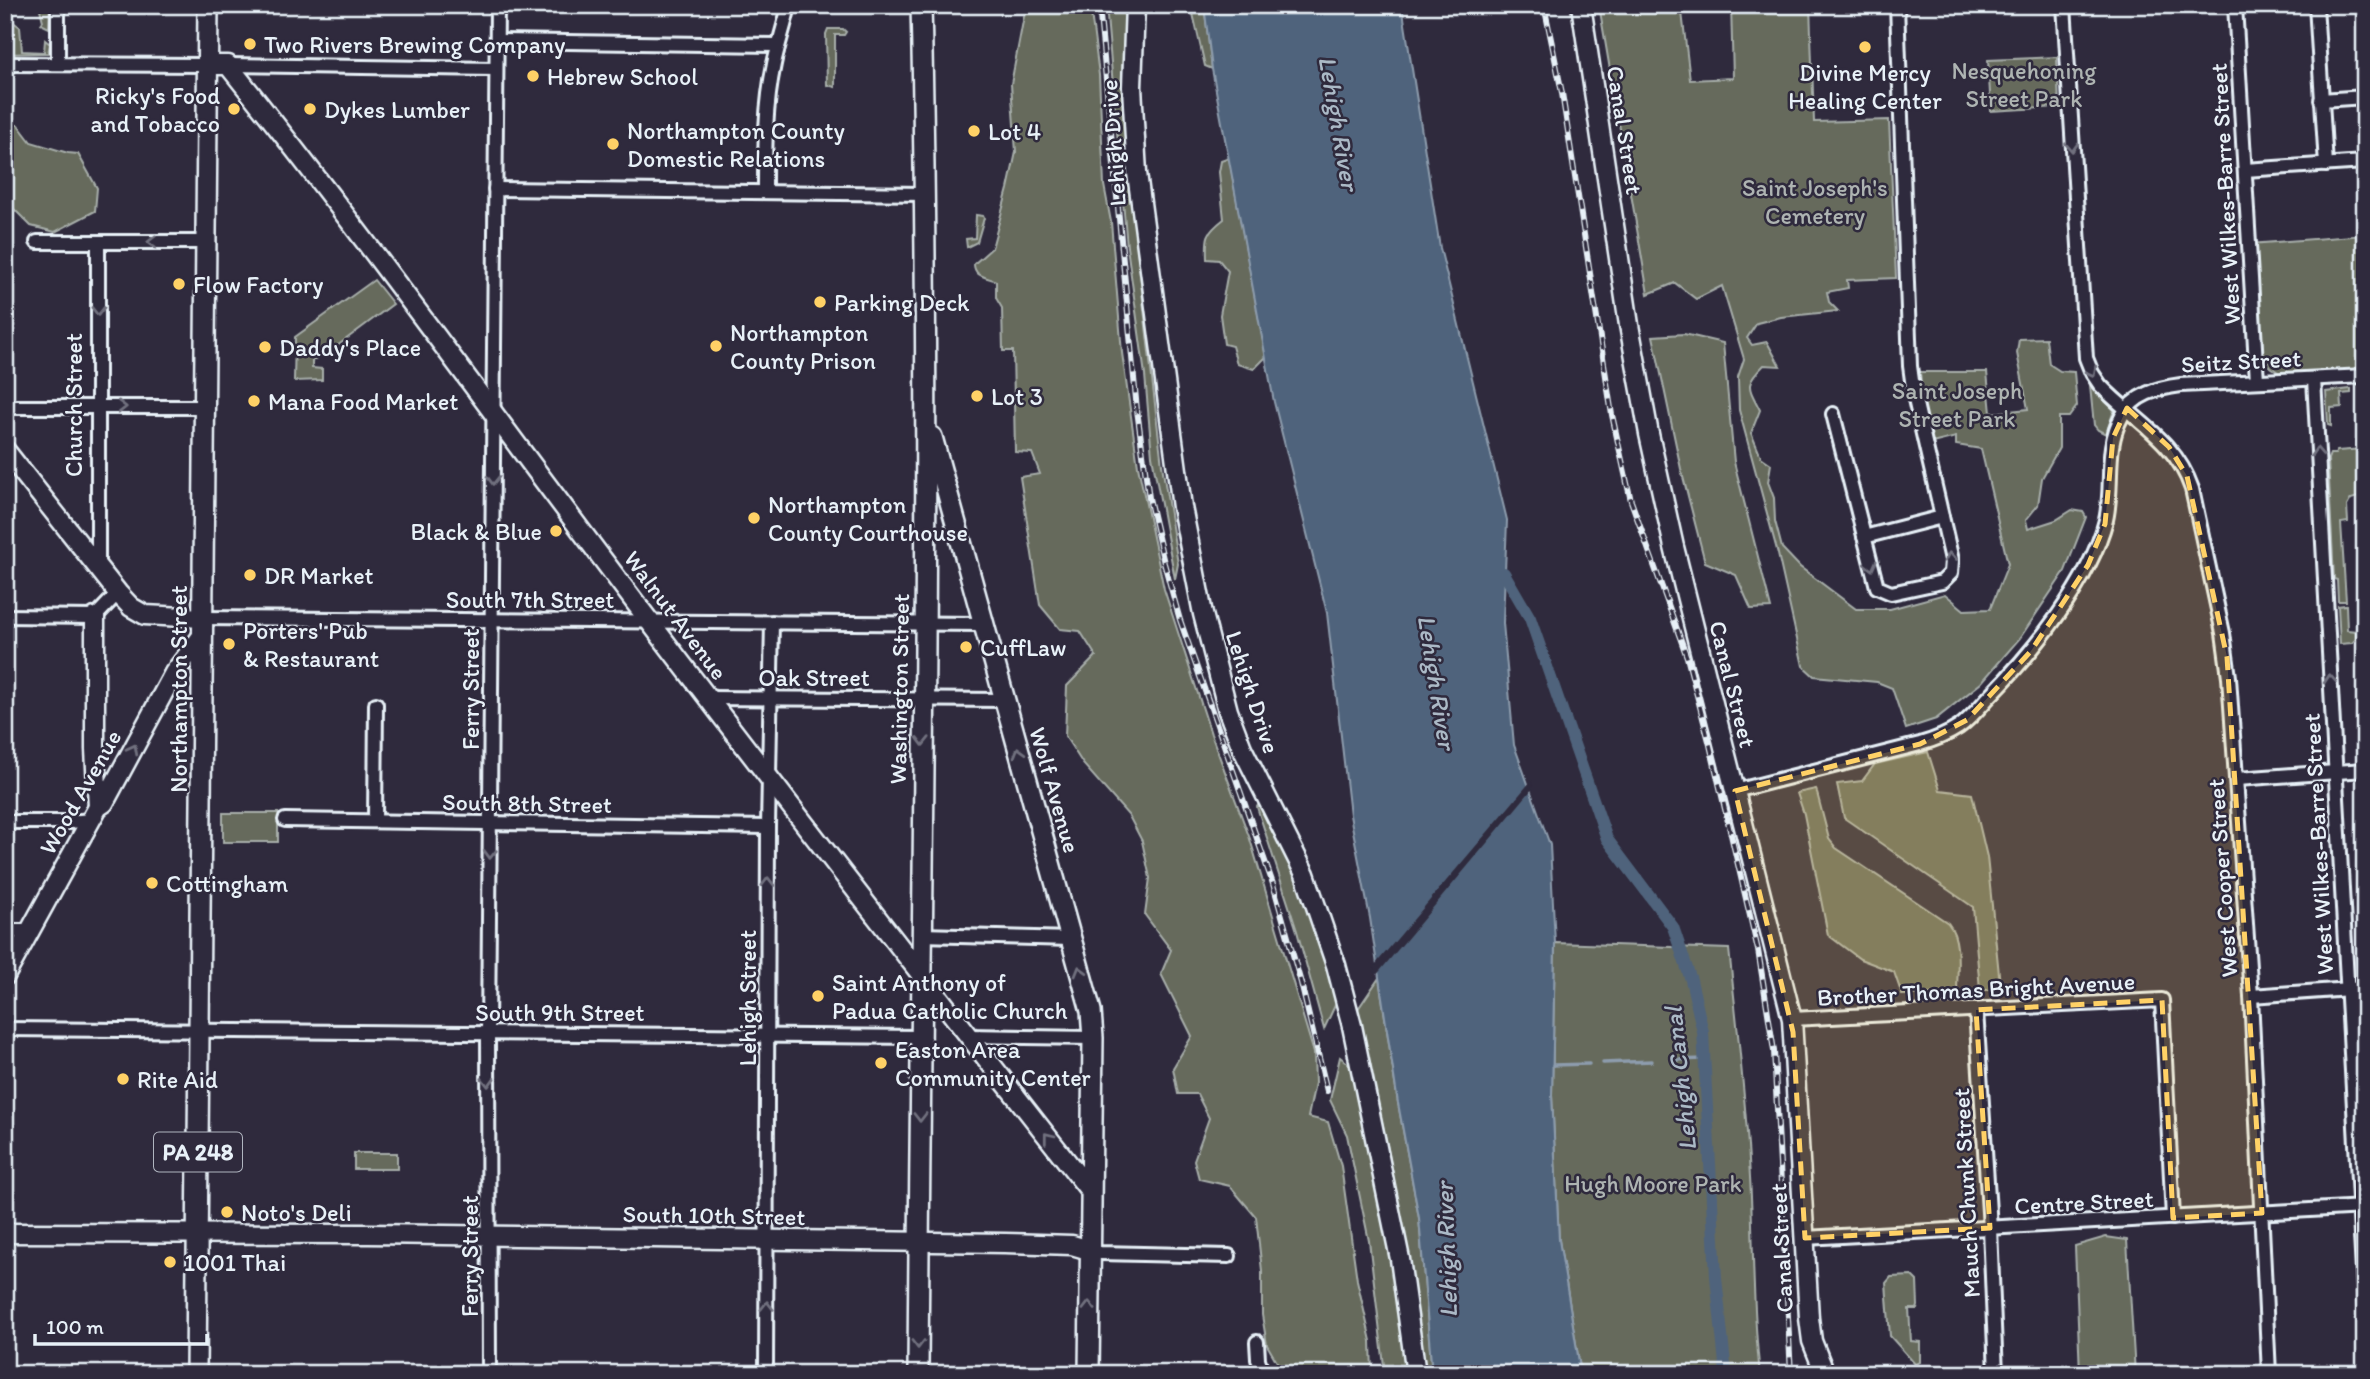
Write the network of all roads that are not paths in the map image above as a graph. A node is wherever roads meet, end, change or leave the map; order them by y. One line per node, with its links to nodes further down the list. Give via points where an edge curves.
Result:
1 (58, 5): 15 (street)
2 (208, 5): 16 (main road, Northampton Street)
3 (497, 5): 12 (street, Ferry Street)
4 (789, 5): 13 (street)
5 (921, 5): 26 (main road, Washington Street)
6 (1135, 5): 110 (street, Lehigh Drive, via 1132,87 1137,173 1182,507 1203,614 1242,748 1305,874 1336,965 1400,1259)
7 (1581, 5): 64 (street, Canal Street, via 1647,423)
8 (1897, 5): 43 (street, via 1910,366)
9 (2064, 5): 36 (street, West Cooper Street, one-way to 36, via 2085,353 2100,385)
10 (2235, 5): 23 (street, West Wilkes-Barre Street)
11 (2316, 5): 20 (street)
12 (497, 41): 13 (street); 18 (street, Ferry Street)
13 (778, 45): 25 (street, via 766,120)
14 (5, 64): 15 (street)
15 (58, 64): 16 (street)
16 (207, 65): 17 (street); 28 (main road, Northampton Street)
17 (228, 65): 18 (street); 38 (street, Walnut Avenue)
18 (496, 69): 24 (street, Ferry Street)
19 (2365, 97): 20 (street)
20 (2321, 100): 22 (street)
21 (2365, 162): 22 (street)
22 (2326, 165): 23 (street)
23 (2245, 170): 32 (street, West Wilkes-Barre Street)
24 (495, 189): 25 (street); 38 (street, Ferry Street)
25 (765, 191): 26 (street)
26 (925, 194): 37 (main road, Washington Street)
27 (37, 242): 29 (street)
28 (206, 242): 29 (street, one-way to 29); 35 (main road, Northampton Street)
29 (98, 243): 34 (street, Church Street, one-way to 34)
30 (2365, 376): 31 (street, Seitz Street)
31 (2314, 379): 32 (street, Seitz Street); 61 (street, West Wilkes-Barre Street, one-way to 31)
32 (2257, 381): 36 (street, Seitz Street, via 2164,387 2142,395)
33 (5, 407): 34 (street)
34 (97, 407): 35 (street, one-way to 35); 45 (street, Church Street)
35 (204, 407): 54 (main road, Northampton Street)
36 (2127, 408): 63 (street, West Cooper Street, via 2169,447 2192,489 2227,657); 64 (street, via 2113,438 2105,524 2088,565 2031,650 1968,720 1928,742)
37 (925, 409): 41 (main road, Washington Street); 42 (main road, Wolf Avenue)
38 (493, 412): 49 (street, Walnut Avenue); 50 (street, Ferry Street, one-way to 50)
39 (1833, 414): 44 (street)
40 (5, 450): 45 (street)
41 (925, 501): 42 (main road); 52 (main road, Washington Street)
42 (950, 504): 53 (main road, Wolf Avenue)
43 (1942, 517): 44 (street); 44 (street, one-way to 43, via 1876,585 1883,592 1942,582 1952,570)
44 (1864, 537)
45 (98, 567): 46 (street)
46 (118, 593): 48 (street); 54 (street, via 145,615)
47 (5, 616): 48 (street)
48 (95, 617): 65 (street)
49 (648, 620): 50 (street, South 7th Street); 51 (street, South 7th Street); 55 (street, Walnut Avenue)
50 (491, 621): 54 (street, South 7th Street); 69 (street, Ferry Street)
51 (772, 622): 52 (street, South 7th Street); 56 (street, Lehigh Street)
52 (924, 624): 53 (street, South 7th Street); 57 (main road, Washington Street)
53 (983, 624): 58 (main road, Wolf Avenue)
54 (203, 627): 65 (street, Wood Avenue, one-way to 54); 83 (main road, Northampton Street / PA 248)
55 (709, 698): 56 (street, Oak Street); 62 (street, Walnut Avenue)
56 (770, 698): 57 (street, Oak Street); 62 (street, Lehigh Street)
57 (923, 698): 58 (street, Oak Street); 73 (main road, Washington Street, one-way to 73)
58 (1004, 700): 74 (main road, Wolf Avenue, one-way to 58)
59 (376, 704): 67 (street)
60 (2365, 770): 61 (street)
61 (2336, 771): 63 (street); 78 (street, West Wilkes-Barre Street)
62 (770, 777): 70 (street, Lehigh Street); 75 (street, Walnut Avenue)
63 (2238, 779): 79 (street, West Cooper Street)
64 (1735, 791): 81 (street, Canal Street)
65 (95, 814): 68 (street, via 70,822); 72 (street, Wood Avenue)
66 (285, 820): 67 (street, South 8th Street)
67 (375, 821): 69 (street, South 8th Street)
68 (5, 822)
69 (490, 823): 70 (street, South 8th Street); 84 (street, Ferry Street, one-way to 84)
70 (768, 827): 85 (street, Lehigh Street, one-way to 70)
71 (5, 931): 72 (street)
72 (30, 931): 76 (street, Wood Avenue)
73 (921, 935): 74 (street); 75 (main road, Washington Street)
74 (1071, 939): 88 (main road, Wolf Avenue, one-way to 74, via 1091,1011)
75 (920, 975): 86 (street, Walnut Avenue); 87 (main road, Washington Street)
76 (5, 976)
77 (2365, 988): 78 (street)
78 (2347, 989): 79 (street); 90 (street, West Wilkes-Barre Street)
79 (2251, 996): 91 (street, West Cooper Street)
80 (1976, 1010): 81 (street, Brother Thomas Bright Avenue); 92 (street, Brother Thomas Bright Avenue, via 2162,1000); 93 (street, Mauch Chunk Street)
81 (1792, 1019): 97 (street, Canal Street)
82 (5, 1029): 83 (street, South 9th Street)
83 (199, 1032): 84 (street, South 9th Street); 95 (main road, Northampton Street / PA 248)
84 (488, 1034): 85 (street, South 9th Street); 96 (street, Ferry Street, one-way to 96)
85 (768, 1035): 87 (street, South 9th Street); 98 (street, Lehigh Street)
86 (968, 1036): 88 (street); 89 (street, Walnut Avenue, one-way to 86)
87 (920, 1037): 99 (main road, Washington Street, one-way to 99)
88 (1093, 1038): 89 (main road, Wolf Avenue)
89 (1090, 1191): 100 (main road, Wolf Avenue)
90 (2362, 1207): 91 (street, Centre Street); 102 (street, West Wilkes-Barre Street)
91 (2262, 1213): 92 (street, Centre Street); 113 (street, West Cooper Street)
92 (2173, 1218): 93 (street, Centre Street)
93 (1990, 1228): 97 (street, Centre Street); 112 (street, Mauch Chunk Street)
94 (5, 1233): 95 (street, South 10th Street)
95 (198, 1234): 96 (street, South 10th Street); 105 (main road, Northampton Street / PA 248)
96 (490, 1236): 98 (street, South 10th Street); 106 (street, Ferry Street)
97 (1805, 1238): 111 (street, Canal Street, via 1811,1331)
98 (767, 1240): 99 (street, South 10th Street); 107 (street, Lehigh Street, one-way to 98)
99 (919, 1242): 100 (street, South 10th Street, via 1072,1245); 108 (main road, Washington Street, one-way to 108)
100 (1090, 1250): 101 (street, South 10th Street); 109 (main road, Wolf Avenue, one-way to 100)
101 (1229, 1256)
102 (2365, 1308)
103 (1258, 1342): 104 (street)
104 (1259, 1372)
105 (196, 1374)
106 (489, 1374)
107 (766, 1374)
108 (918, 1374)
109 (1089, 1374)
110 (1416, 1374)
111 (1825, 1374)
112 (1996, 1374)
113 (2269, 1374)

